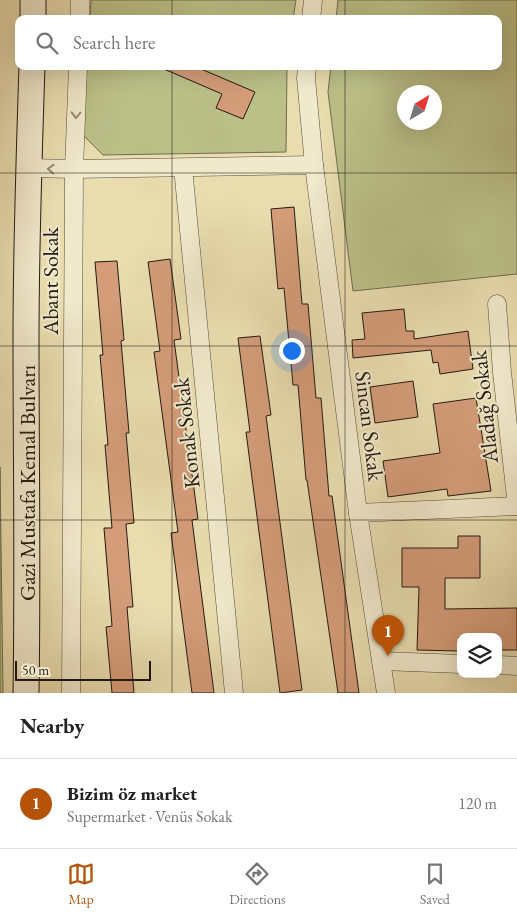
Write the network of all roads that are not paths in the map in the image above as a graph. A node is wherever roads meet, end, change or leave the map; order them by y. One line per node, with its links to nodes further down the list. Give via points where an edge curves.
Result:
1 (24, 0): 5 (street)
2 (33, 0): 6 (main road)
3 (80, 0): 7 (street)
4 (313, 0): 8 (street)
5 (27, 15)
6 (33, 15)
7 (80, 15)
8 (311, 15)
9 (32, 70): 13 (main road, Gazi Mustafa Kemal Bulvarı)
10 (78, 70): 15 (street, Abant Sokak, one-way to 15)
11 (307, 70): 12 (street, Sincan Sokak)
12 (314, 165): 14 (street); 19 (street, Sincan Sokak)
13 (29, 168): 15 (street, one-way to 13); 24 (main road, Gazi Mustafa Kemal Bulvarı)
14 (183, 168): 15 (street); 26 (street, Konak Sokak)
15 (74, 169): 25 (street, Abant Sokak)
16 (497, 304): 17 (street, Aladağ Sokak)
17 (510, 371): 18 (street, Aladağ Sokak)
18 (517, 506): 19 (street)
19 (358, 513): 20 (street, Sincan Sokak)
20 (382, 661): 21 (street); 27 (street, Sincan Sokak)
21 (457, 664)
22 (502, 665): 23 (street)
23 (517, 666)
24 (26, 693)
25 (71, 693)
26 (234, 693)
27 (386, 693)

